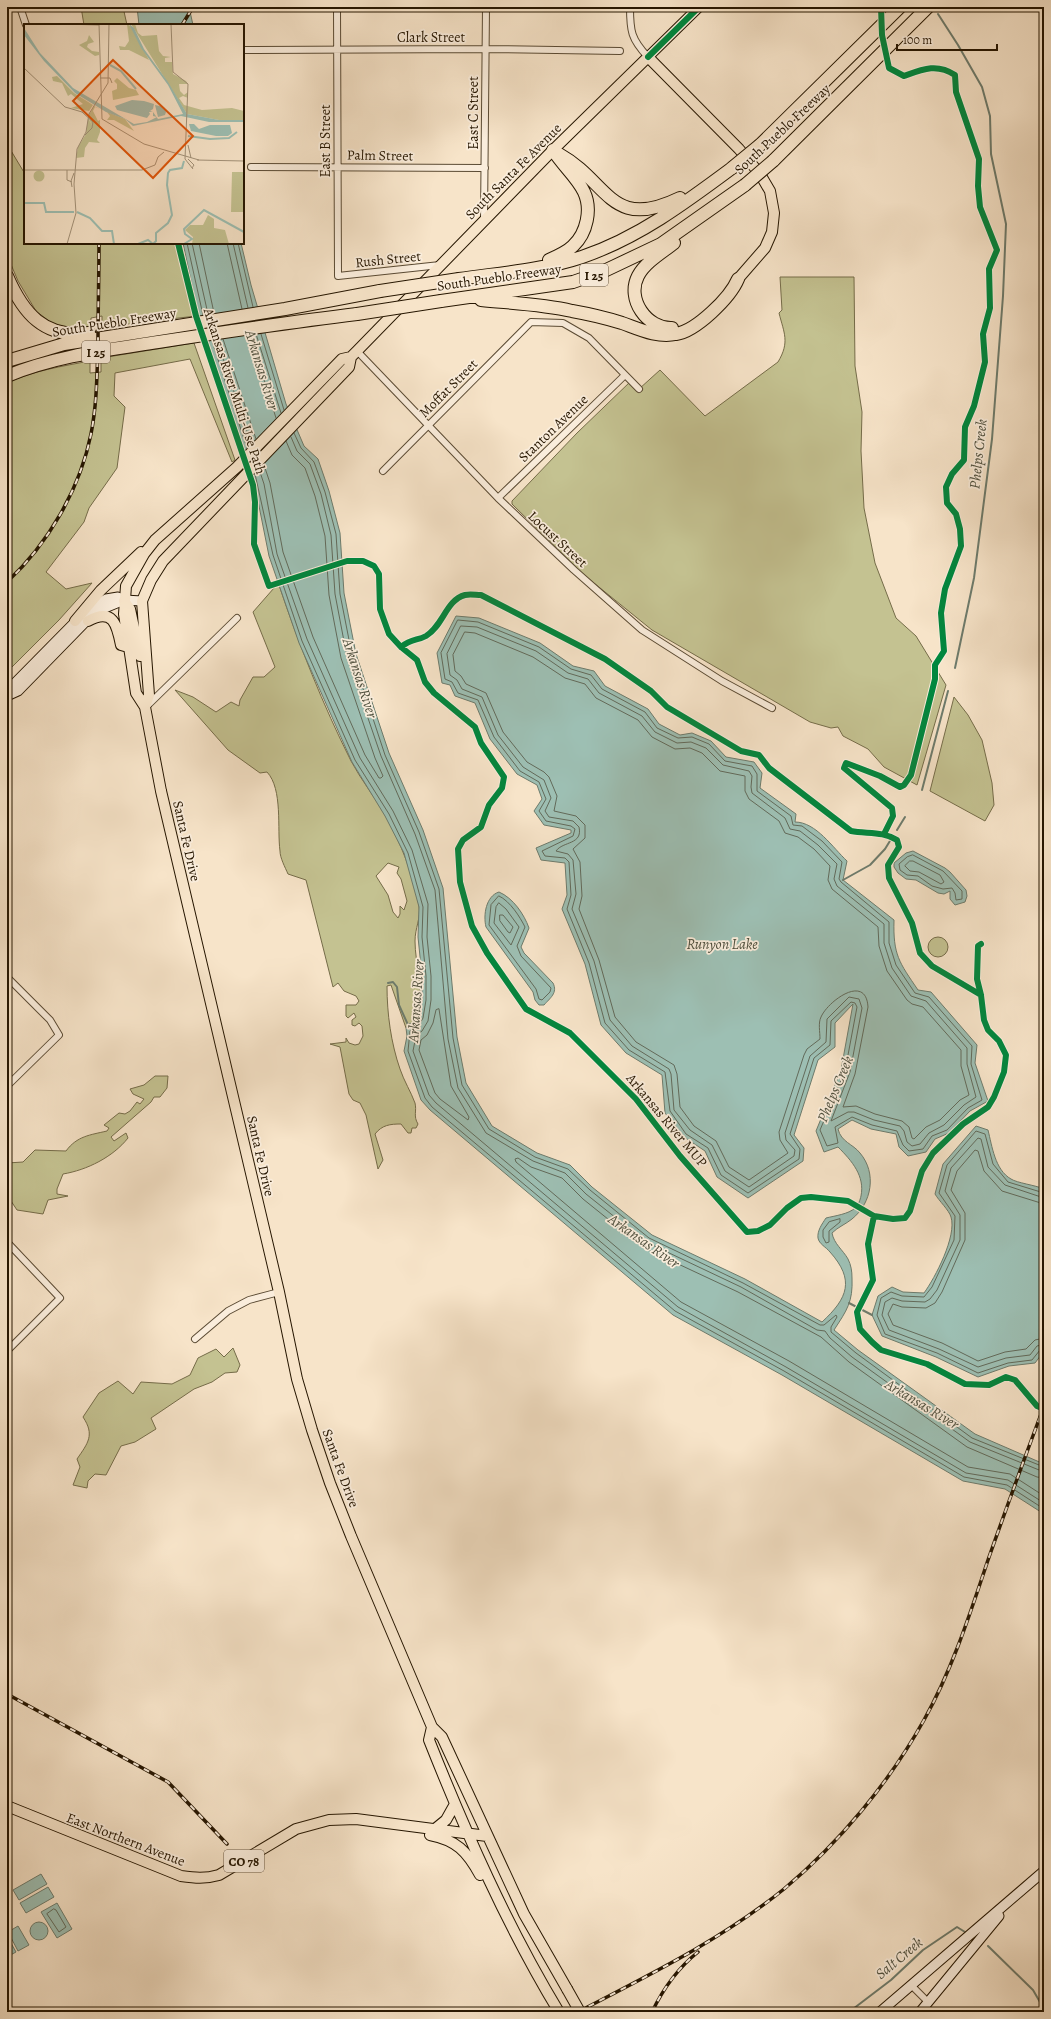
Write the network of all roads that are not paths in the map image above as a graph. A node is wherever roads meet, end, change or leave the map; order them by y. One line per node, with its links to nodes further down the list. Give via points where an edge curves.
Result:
1 (20, 7): 8 (street)
2 (337, 7): 9 (street, East B Street)
3 (486, 7): 10 (street, East C Street)
4 (630, 7): 13 (street, via 632,35 636,45)
5 (699, 7): 13 (main road, South Santa Fe Avenue)
6 (900, 7): 18 (highway, South Pueblo Freeway / I 25, bridge, via 760,145)
7 (928, 7): 19 (highway, South Pueblo Freeway / I 25, bridge, via 773,161)
8 (26, 24)
9 (337, 49): 10 (street, Clark Street); 11 (street, Clark Street); 15 (street, East B Street)
10 (485, 49): 12 (street, Clark Street); 17 (street, East C Street)
11 (244, 50)
12 (620, 51)
13 (648, 57): 14 (main road, South Santa Fe Avenue); 25 (main road, via 739,149 760,174 770,191 774,213 772,232 765,248)
14 (553, 150): 18 (highway, via 579,169 611,200 630,209 662,207); 20 (main road, South Santa Fe Avenue); 24 (highway, via 584,192 588,209 587,222 582,234 574,246 550,260)
15 (336, 166): 16 (street, Palm Street); 17 (street, Palm Street); 23 (street, East B Street)
16 (252, 167)
17 (485, 168): 20 (street, East C Street)
18 (710, 184): 24 (highway, South Pueblo Freeway / I 25, via 654,222 598,251 542,267)
19 (728, 198): 25 (highway, via 643,268 634,290 639,309 650,322 664,328 677,328 692,320 728,283); 26 (highway, South Pueblo Freeway / I 25, via 661,244 602,272 573,282)
20 (484, 219): 21 (main road, South Santa Fe Avenue)
21 (440, 265): 23 (street, Rush Street); 28 (main road, South Santa Fe Avenue)
22 (7, 276): 27 (highway, via 24,309 35,320 57,331 81,334 143,326)
23 (338, 276)
24 (479, 276): 27 (highway, South Pueblo Freeway / I 25, bridge)
25 (738, 279): 26 (highway, via 734,288 702,321 689,330 669,335 651,333 604,318 556,307)
26 (458, 298): 31 (highway, South Pueblo Freeway / I 25, bridge, via 66,358)
27 (155, 330): 29 (highway, South Pueblo Freeway / I 25, via 64,344)
28 (354, 354): 33 (street, Locust Street); 36 (main road, South Santa Fe Avenue, via 342,359 237,467); 39 (main road, South Santa Fe Avenue, via 349,367 163,561)
29 (7, 361)
30 (625, 375): 32 (street); 33 (street, Moffat Street, via 589,338 563,323 531,322); 35 (street, Stanton Avenue)
31 (7, 376)
32 (639, 389)
33 (428, 425): 34 (street, Moffat Street); 35 (street, Locust Street)
34 (383, 471)
35 (498, 498): 47 (street, Locust Street, via 642,630 722,681)
36 (155, 540): 37 (main road, South Santa Fe Avenue); 41 (main road, via 106,586)
37 (144, 554): 38 (main road, Santa Fe Drive, via 126,586)
38 (124, 600): 39 (main road); 41 (main road, via 118,597 106,599); 42 (main road, via 95,612); 43 (main road, Santa Fe Drive); 44 (main road, via 130,609 141,660)
39 (142, 601): 44 (main road, Santa Fe Drive)
40 (237, 618): 46 (street)
41 (75, 621): 45 (main road, via 12,686)
42 (88, 621): 43 (main road, via 98,616 114,621 121,645); 45 (main road, via 18,691)
43 (128, 647): 46 (main road, Santa Fe Drive, via 136,693)
44 (148, 678): 46 (main road, Santa Fe Drive, via 149,695)
45 (7, 696)
46 (145, 707): 51 (main road, Santa Fe Drive, via 161,792)
47 (772, 708)
48 (7, 977): 49 (street, via 50,1020 59,1035)
49 (7, 1086)
50 (7, 1242): 53 (street, via 60,1298)
51 (279, 1292): 52 (street, via 249,1300 228,1311); 54 (main road, Santa Fe Drive, via 297,1379 330,1483)
52 (195, 1339)
53 (7, 1351)
54 (432, 1727): 55 (main road, via 429,1740); 60 (main road, via 442,1737)
55 (454, 1804): 58 (main road, via 446,1820); 59 (main road)
56 (7, 1806): 57 (main road, East Northern Avenue / CO 78, via 181,1876 195,1878 206,1878 225,1872 273,1841 308,1824 348,1819)
57 (391, 1824): 58 (main road, East Northern Avenue / CO 78); 63 (main road, via 447,1838 461,1847 475,1866 505,1923)
58 (435, 1829): 59 (main road, East Northern Avenue / CO 78)
59 (466, 1833): 60 (main road, East Northern Avenue / CO 78); 63 (main road)
60 (487, 1836): 67 (main road, bridge, via 524,1914)
61 (1044, 1871): 62 (main road)
62 (1016, 1895): 64 (main road); 65 (main road)
63 (512, 1926): 66 (main road)
64 (911, 1985): 65 (street); 68 (main road)
65 (928, 2002): 69 (main road)
66 (559, 2012)
67 (580, 2012)
68 (880, 2012)
69 (920, 2012)

